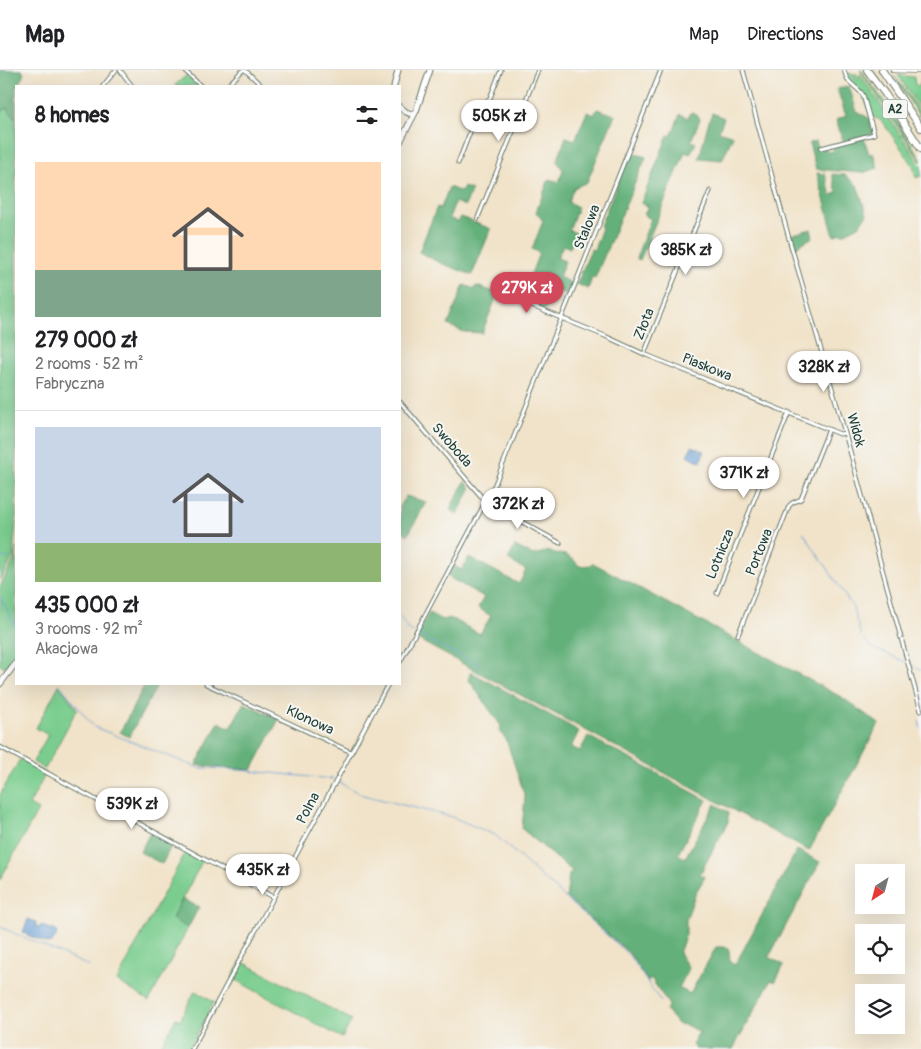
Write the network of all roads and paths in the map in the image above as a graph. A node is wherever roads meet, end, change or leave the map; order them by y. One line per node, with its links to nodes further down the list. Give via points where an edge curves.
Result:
1 (118, 70): 15 (street); 16 (street)
2 (244, 70): 18 (street); 19 (street)
3 (398, 70): 20 (main road)
4 (430, 70): 22 (main road)
5 (501, 70): 27 (street, via 490,98 479,109)
6 (538, 70): 29 (street)
7 (661, 70): 31 (street, Stalowa)
8 (743, 70): 36 (street, Widok)
9 (844, 70): 25 (street, via 848,82 863,95 874,134)
10 (867, 70): 26 (highway, A2)
11 (882, 70): 23 (highway, A2)
12 (893, 70): 13 (main road)
13 (921, 71)
14 (186, 72): 17 (street)
15 (104, 85)
16 (131, 85)
17 (200, 85)
18 (228, 85)
19 (261, 85)
20 (394, 85)
21 (401, 108): 22 (main road)
22 (414, 115): 24 (main road)
23 (921, 128)
24 (401, 140)
25 (821, 148)
26 (921, 149)
27 (458, 162)
28 (710, 191): 32 (street, Złota)
29 (477, 220)
30 (500, 293): 31 (street, Piaskowa)
31 (562, 318): 32 (street, Piaskowa); 37 (street, Stalowa)
32 (644, 354): 34 (street, Piaskowa)
33 (401, 403): 37 (street, Swoboda)
34 (788, 412): 35 (street, Piaskowa); 39 (street, Lotnicza)
35 (829, 429): 36 (street, Piaskowa); 40 (street, Portowa, via 801,499 789,506)
36 (845, 433): 46 (street, Widok)
37 (486, 502): 38 (street); 41 (street)
38 (560, 543)
39 (717, 593)
40 (738, 635)
41 (401, 660)
42 (15, 664): 43 (main road)
43 (0, 684)
44 (208, 685): 48 (street, Klonowa)
45 (387, 685): 48 (street, Polna)
46 (921, 711)
47 (0, 747): 49 (street)
48 (351, 752): 49 (street, Polna)
49 (273, 897): 50 (street, Polna)
50 (192, 1049)

